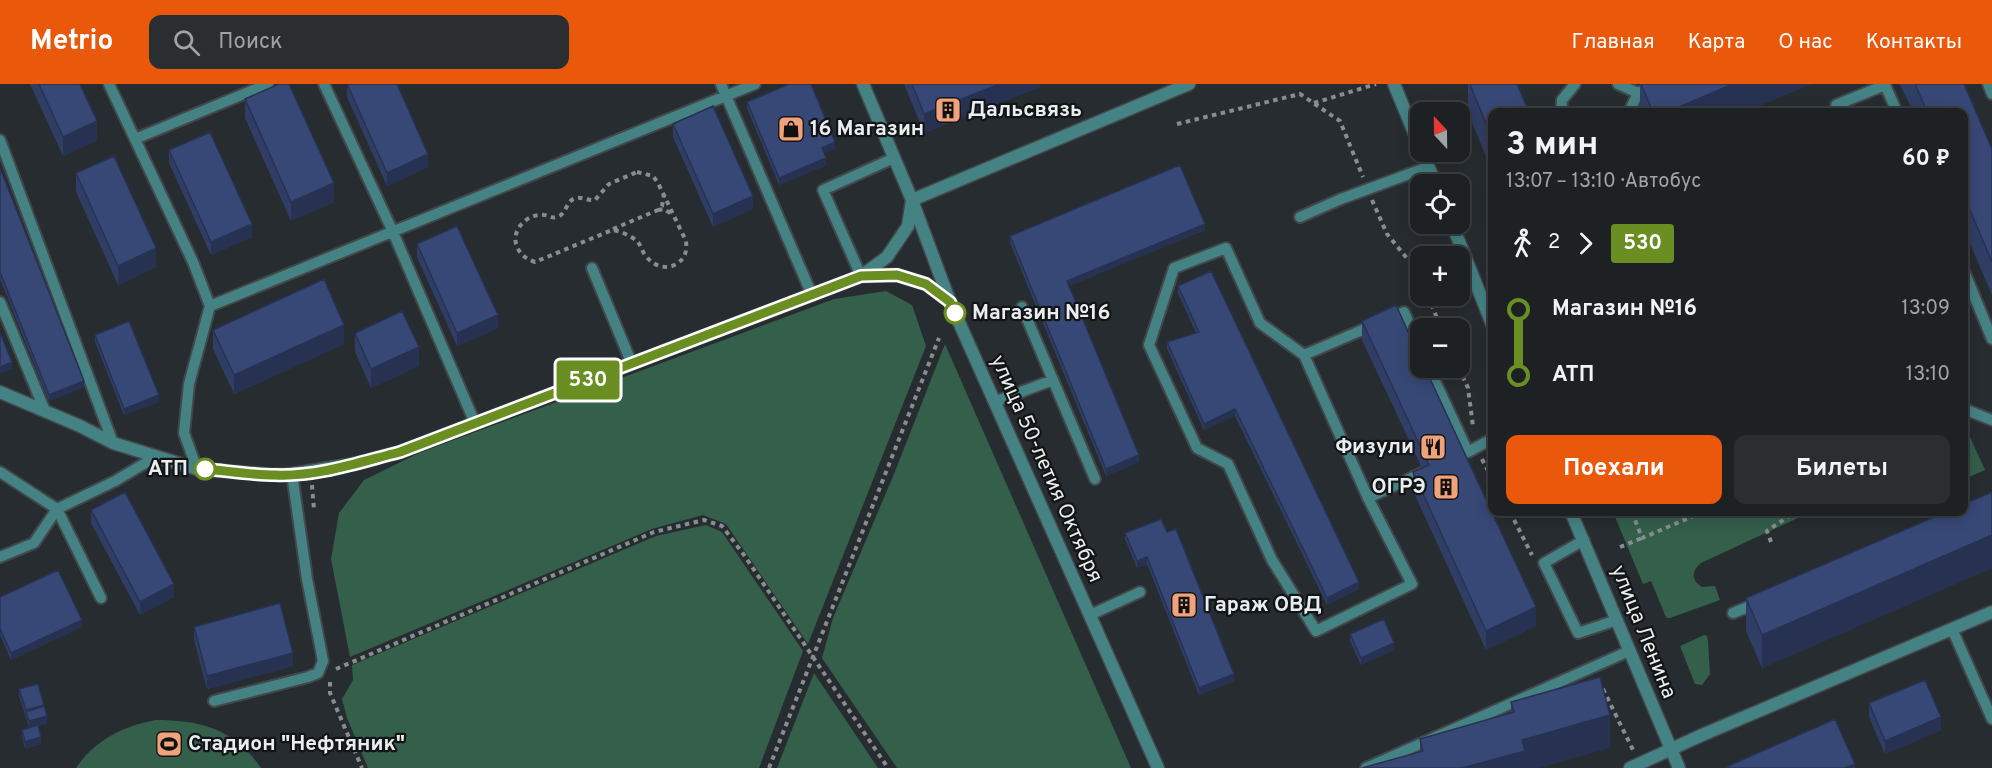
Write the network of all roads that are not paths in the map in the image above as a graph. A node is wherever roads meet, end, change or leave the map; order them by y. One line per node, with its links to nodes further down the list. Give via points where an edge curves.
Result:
1 (109, 84): 21 (lane)
2 (268, 84): 21 (lane)
3 (324, 84): 29 (lane)
4 (721, 84): 15 (lane)
5 (755, 84): 15 (lane)
6 (863, 84): 23 (street, улица 50-летия Октября)
7 (1189, 84): 27 (street)
8 (1395, 84): 20 (street)
9 (1575, 84): 16 (lane, via 1562,100)
10 (1618, 84): 13 (lane)
11 (1660, 84): 13 (lane)
12 (1988, 84): 14 (lane)
13 (1638, 93): 17 (lane)
14 (1992, 94)
15 (726, 96): 29 (lane); 34 (lane)
16 (1561, 108)
17 (1631, 108)
18 (1838, 108): 19 (lane, via 1836,105 1885,85)
19 (1895, 108)
20 (1410, 122)
21 (135, 139): 37 (lane)
22 (0, 140): 53 (lane)
23 (894, 158): 27 (street, улица 50-летия Октября); 32 (lane, via 823,190)
24 (1426, 162): 25 (street)
25 (1428, 166): 26 (street); 28 (lane)
26 (1432, 174)
27 (912, 200): 32 (street, via 908,226 886,256); 36 (street, улица 50-летия Октября)
28 (1300, 217)
29 (393, 232): 37 (lane); 51 (lane)
30 (1456, 234): 39 (street)
31 (592, 268): 43 (lane)
32 (861, 276): 34 (street); 36 (street, via 897,275 926,284)
33 (1968, 281): 41 (lane)
34 (812, 295): 43 (street)
35 (0, 302): 48 (lane)
36 (950, 302): 47 (street, улица 50-летия Октября)
37 (210, 306): 56 (lane, via 189,384 184,433)
38 (1022, 307): 45 (lane)
39 (1488, 314)
40 (1410, 326): 42 (lane, via 1404,312)
41 (1992, 339)
42 (1304, 355): 60 (lane); 60 (lane, via 1260,323 1226,248 1174,268 1149,345 1197,448 1228,464 1272,560 1316,631 1412,584)
43 (632, 364): 51 (street)
44 (1434, 378): 52 (lane, via 1467,452)
45 (1053, 380): 47 (lane); 59 (lane)
46 (0, 392): 48 (street)
47 (994, 402): 70 (street, улица 50-летия Октября)
48 (45, 411): 53 (street)
49 (1968, 411): 50 (lane)
50 (1992, 420)
51 (476, 423): 58 (street, via 400,452)
52 (1488, 441)
53 (113, 443): 54 (street)
54 (157, 456): 56 (street); 61 (lane)
55 (1438, 466): 60 (lane)
56 (197, 469): 58 (street)
57 (0, 472): 61 (lane)
58 (292, 474): 74 (lane, via 322,661 318,673)
59 (1095, 479)
60 (1368, 498)
61 (57, 509): 64 (lane, via 34,543); 66 (lane)
62 (1573, 516): 63 (street, улица Ленина)
63 (1584, 540): 71 (street, улица Ленина); 71 (lane, via 1544,563 1578,633)
64 (0, 557)
65 (1140, 592): 70 (lane)
66 (101, 598)
67 (1766, 599): 69 (lane)
68 (1992, 612): 72 (street)
69 (1733, 613)
70 (1090, 615): 77 (street, улица 50-летия Октября)
71 (1617, 620): 73 (street, улица Ленина)
72 (1952, 628): 75 (lane); 76 (street)
73 (1629, 651): 76 (street, улица Ленина); 78 (lane)
74 (214, 701)
75 (1992, 719)
76 (1671, 749): 79 (street); 80 (street, улица Ленина)
77 (1158, 768)
78 (1366, 768)
79 (1630, 768)
80 (1679, 768)

